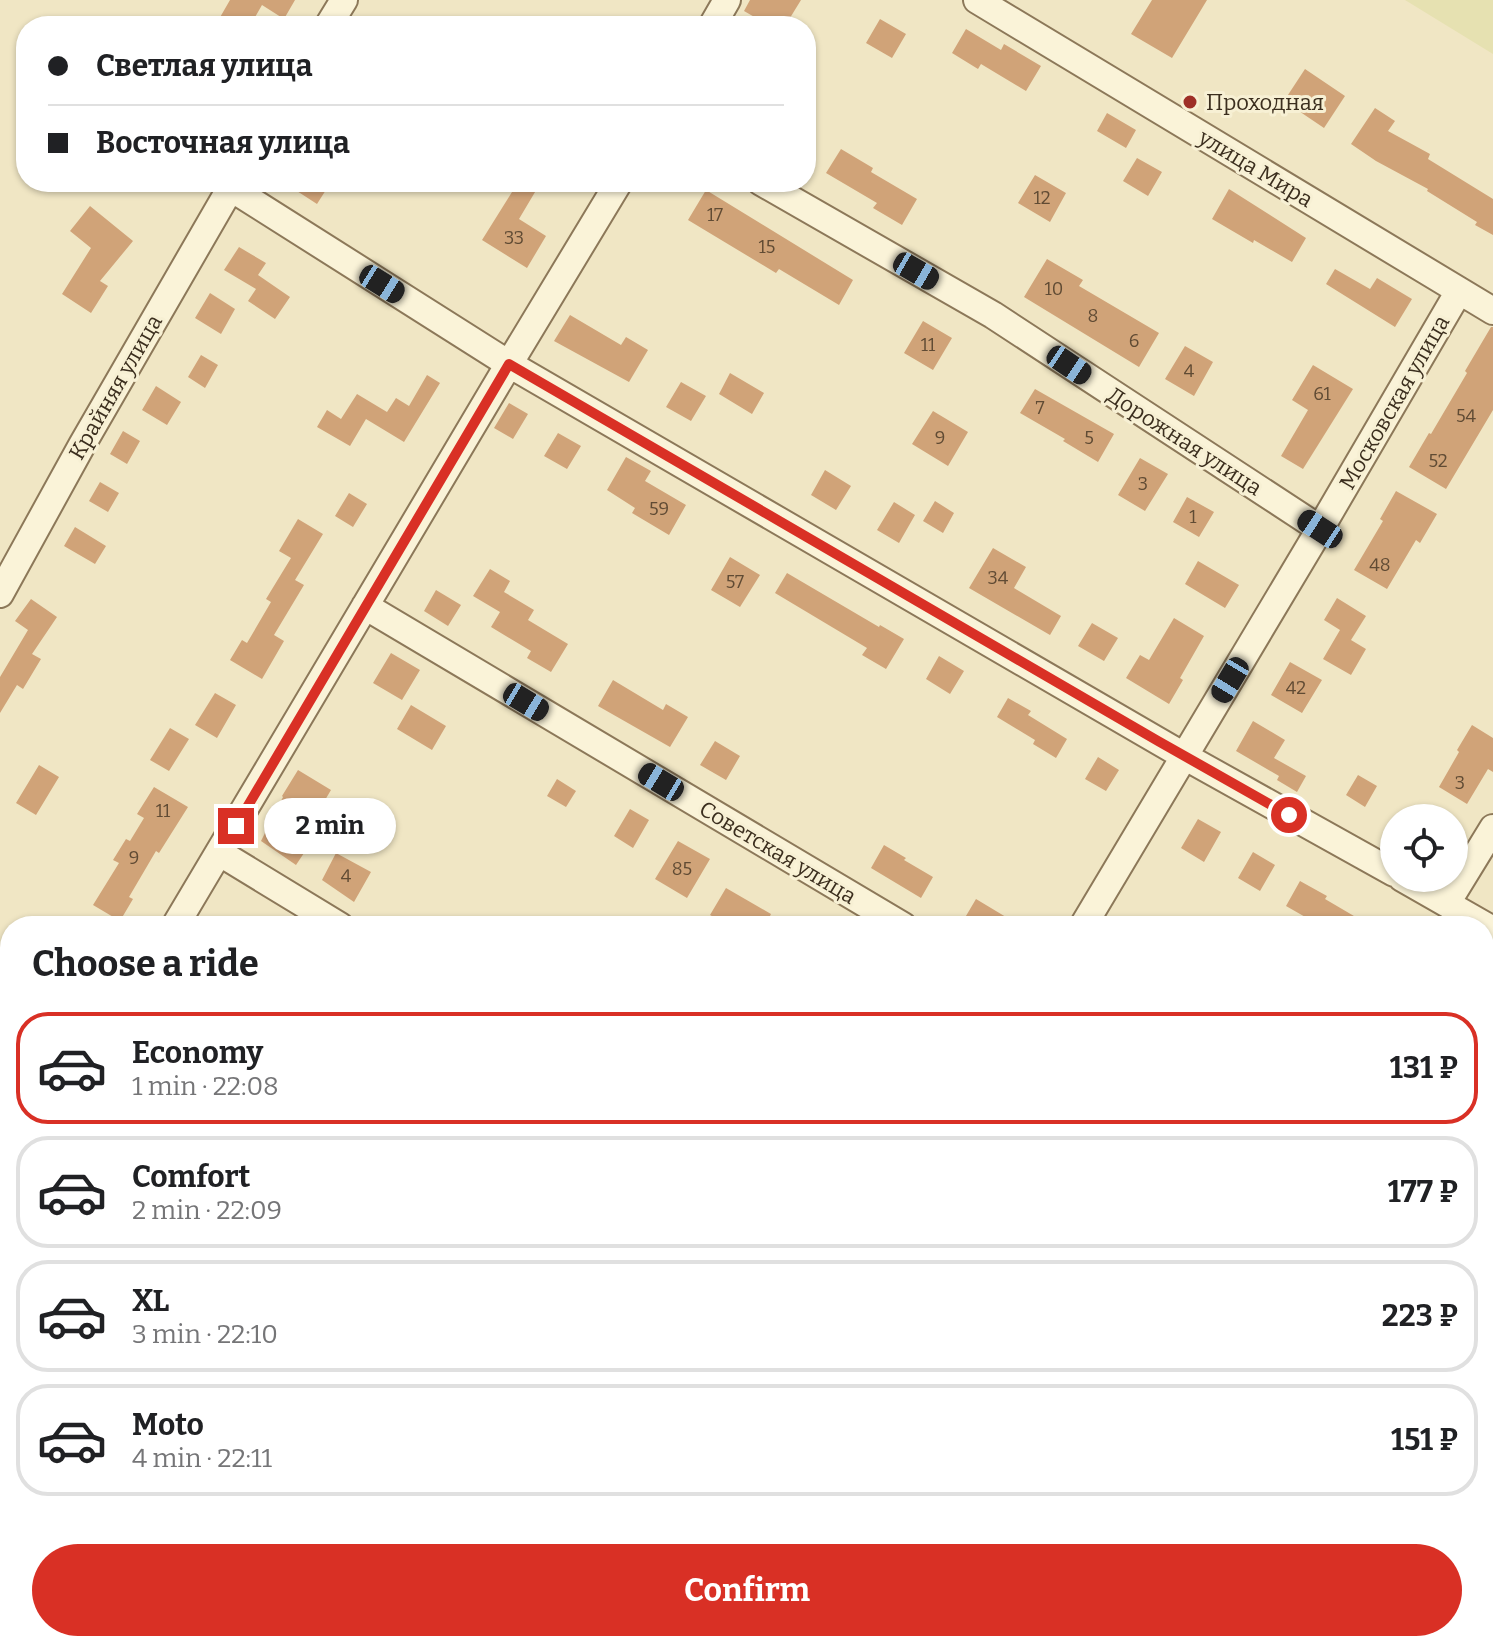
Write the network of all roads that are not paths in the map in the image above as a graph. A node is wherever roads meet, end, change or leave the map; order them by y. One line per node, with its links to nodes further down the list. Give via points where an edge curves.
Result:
1 (977, 0): 6 (street, улица Мира)
2 (229, 192): 10 (street, Крайняя улица)
3 (244, 192): 8 (street)
4 (613, 192): 8 (street)
5 (778, 192): 9 (street, Дорожная улица, via 993,315)
6 (1459, 291): 7 (street, улица Мира); 9 (street, Московская улица)
7 (1493, 311)
8 (509, 364): 11 (street); 12 (street)
9 (1320, 529): 12 (street, Московская улица)
10 (0, 594)
11 (365, 606): 14 (street); 20 (street, Советская улица)
12 (1184, 756): 15 (street); 21 (street, Московская улица)
13 (1493, 828): 17 (street)
14 (220, 853): 18 (street); 19 (street)
15 (1380, 865)
16 (1427, 892): 17 (street)
17 (1447, 903): 22 (street)
18 (181, 916)
19 (324, 916)
20 (886, 916)
21 (1089, 916)
22 (1469, 916)

